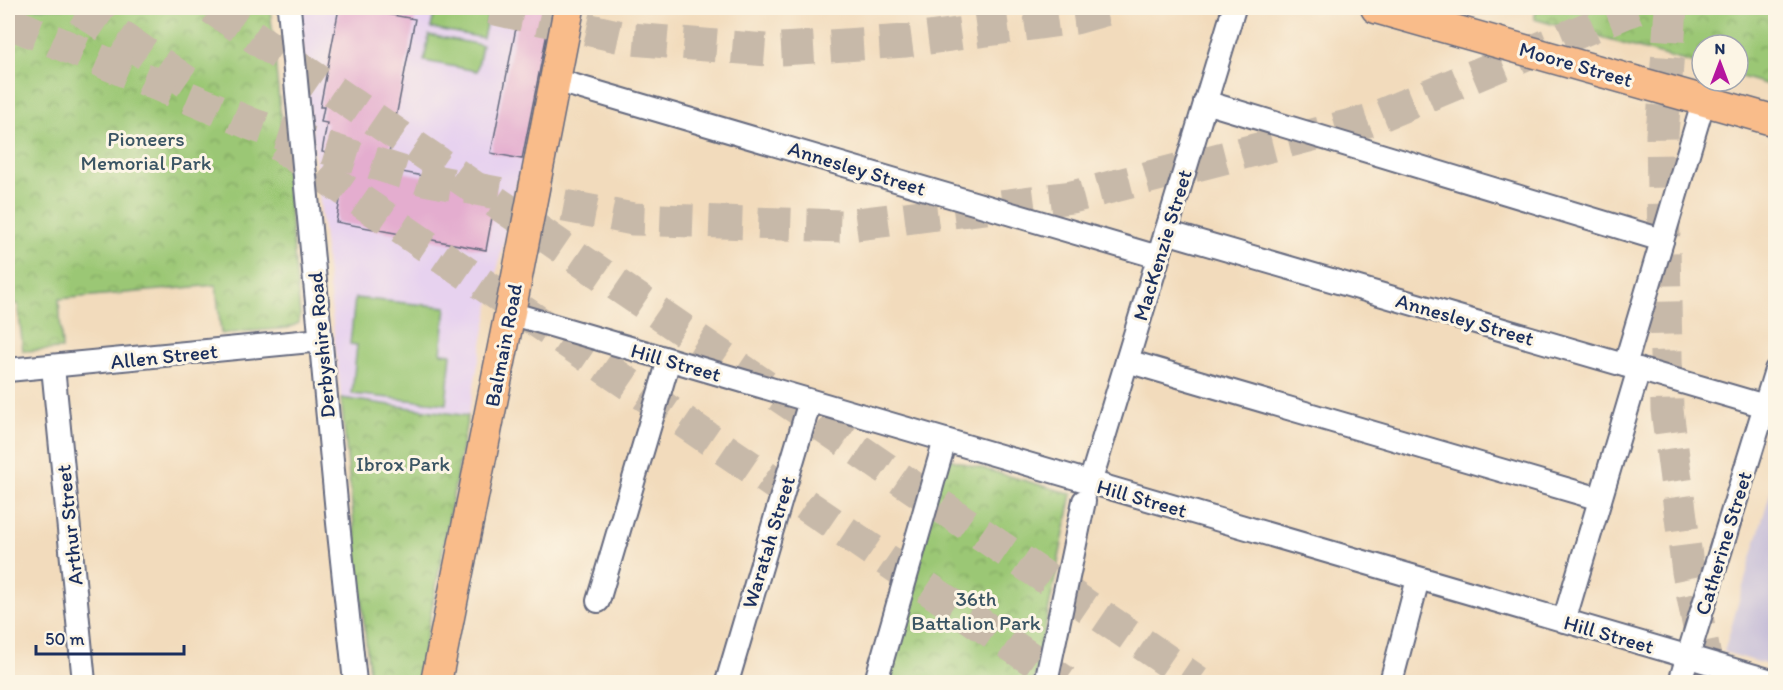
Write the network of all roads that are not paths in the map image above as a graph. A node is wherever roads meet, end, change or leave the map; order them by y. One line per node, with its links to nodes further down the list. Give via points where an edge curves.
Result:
1 (289, 8): 13 (street, Derbyshire Road)
2 (569, 8): 5 (main road, Balmain Road)
3 (1234, 8): 7 (street, MacKenzie Street)
4 (1383, 8): 6 (main road, Moore Street)
5 (555, 80): 11 (street, Annesley Street); 12 (main road, Balmain Road)
6 (1704, 100): 8 (main road, Moore Street); 10 (street)
7 (1205, 102): 9 (street, MacKenzie Street); 10 (street)
8 (1776, 121)
9 (1166, 232): 11 (street, MacKenzie Street); 17 (street, Annesley Street)
10 (1662, 240): 17 (street)
11 (1158, 257): 15 (street, MacKenzie Street)
12 (510, 313): 14 (street, Hill Street); 32 (main road, Balmain Road)
13 (321, 340): 16 (street, Allen Street); 31 (street, Derbyshire Road)
14 (669, 360): 20 (street, Hill Street); 26 (street)
15 (1126, 361): 23 (street, MacKenzie Street); 24 (street)
16 (53, 367): 18 (street, Allen Street); 30 (street, Arthur Street)
17 (1632, 367): 21 (street, Annesley Street); 24 (street)
18 (8, 370)
19 (1776, 370): 21 (street, Catherine Street)
20 (810, 401): 22 (street, Hill Street); 33 (street, Waratah Street)
21 (1765, 406): 28 (street, Catherine Street)
22 (945, 440): 23 (street, Hill Street); 29 (street)
23 (1087, 492): 25 (street, Hill Street); 34 (street, MacKenzie Street)
24 (1600, 499): 27 (street)
25 (1418, 579): 27 (street, Hill Street); 35 (street)
26 (598, 601)
27 (1564, 621): 28 (street, Hill Street)
28 (1688, 657): 36 (street, Catherine Street); 37 (street, Hill Street)
29 (878, 674)
30 (84, 682)
31 (355, 682)
32 (436, 682)
33 (727, 682)
34 (1046, 682)
35 (1391, 682)
36 (1680, 682)
37 (1774, 682)

